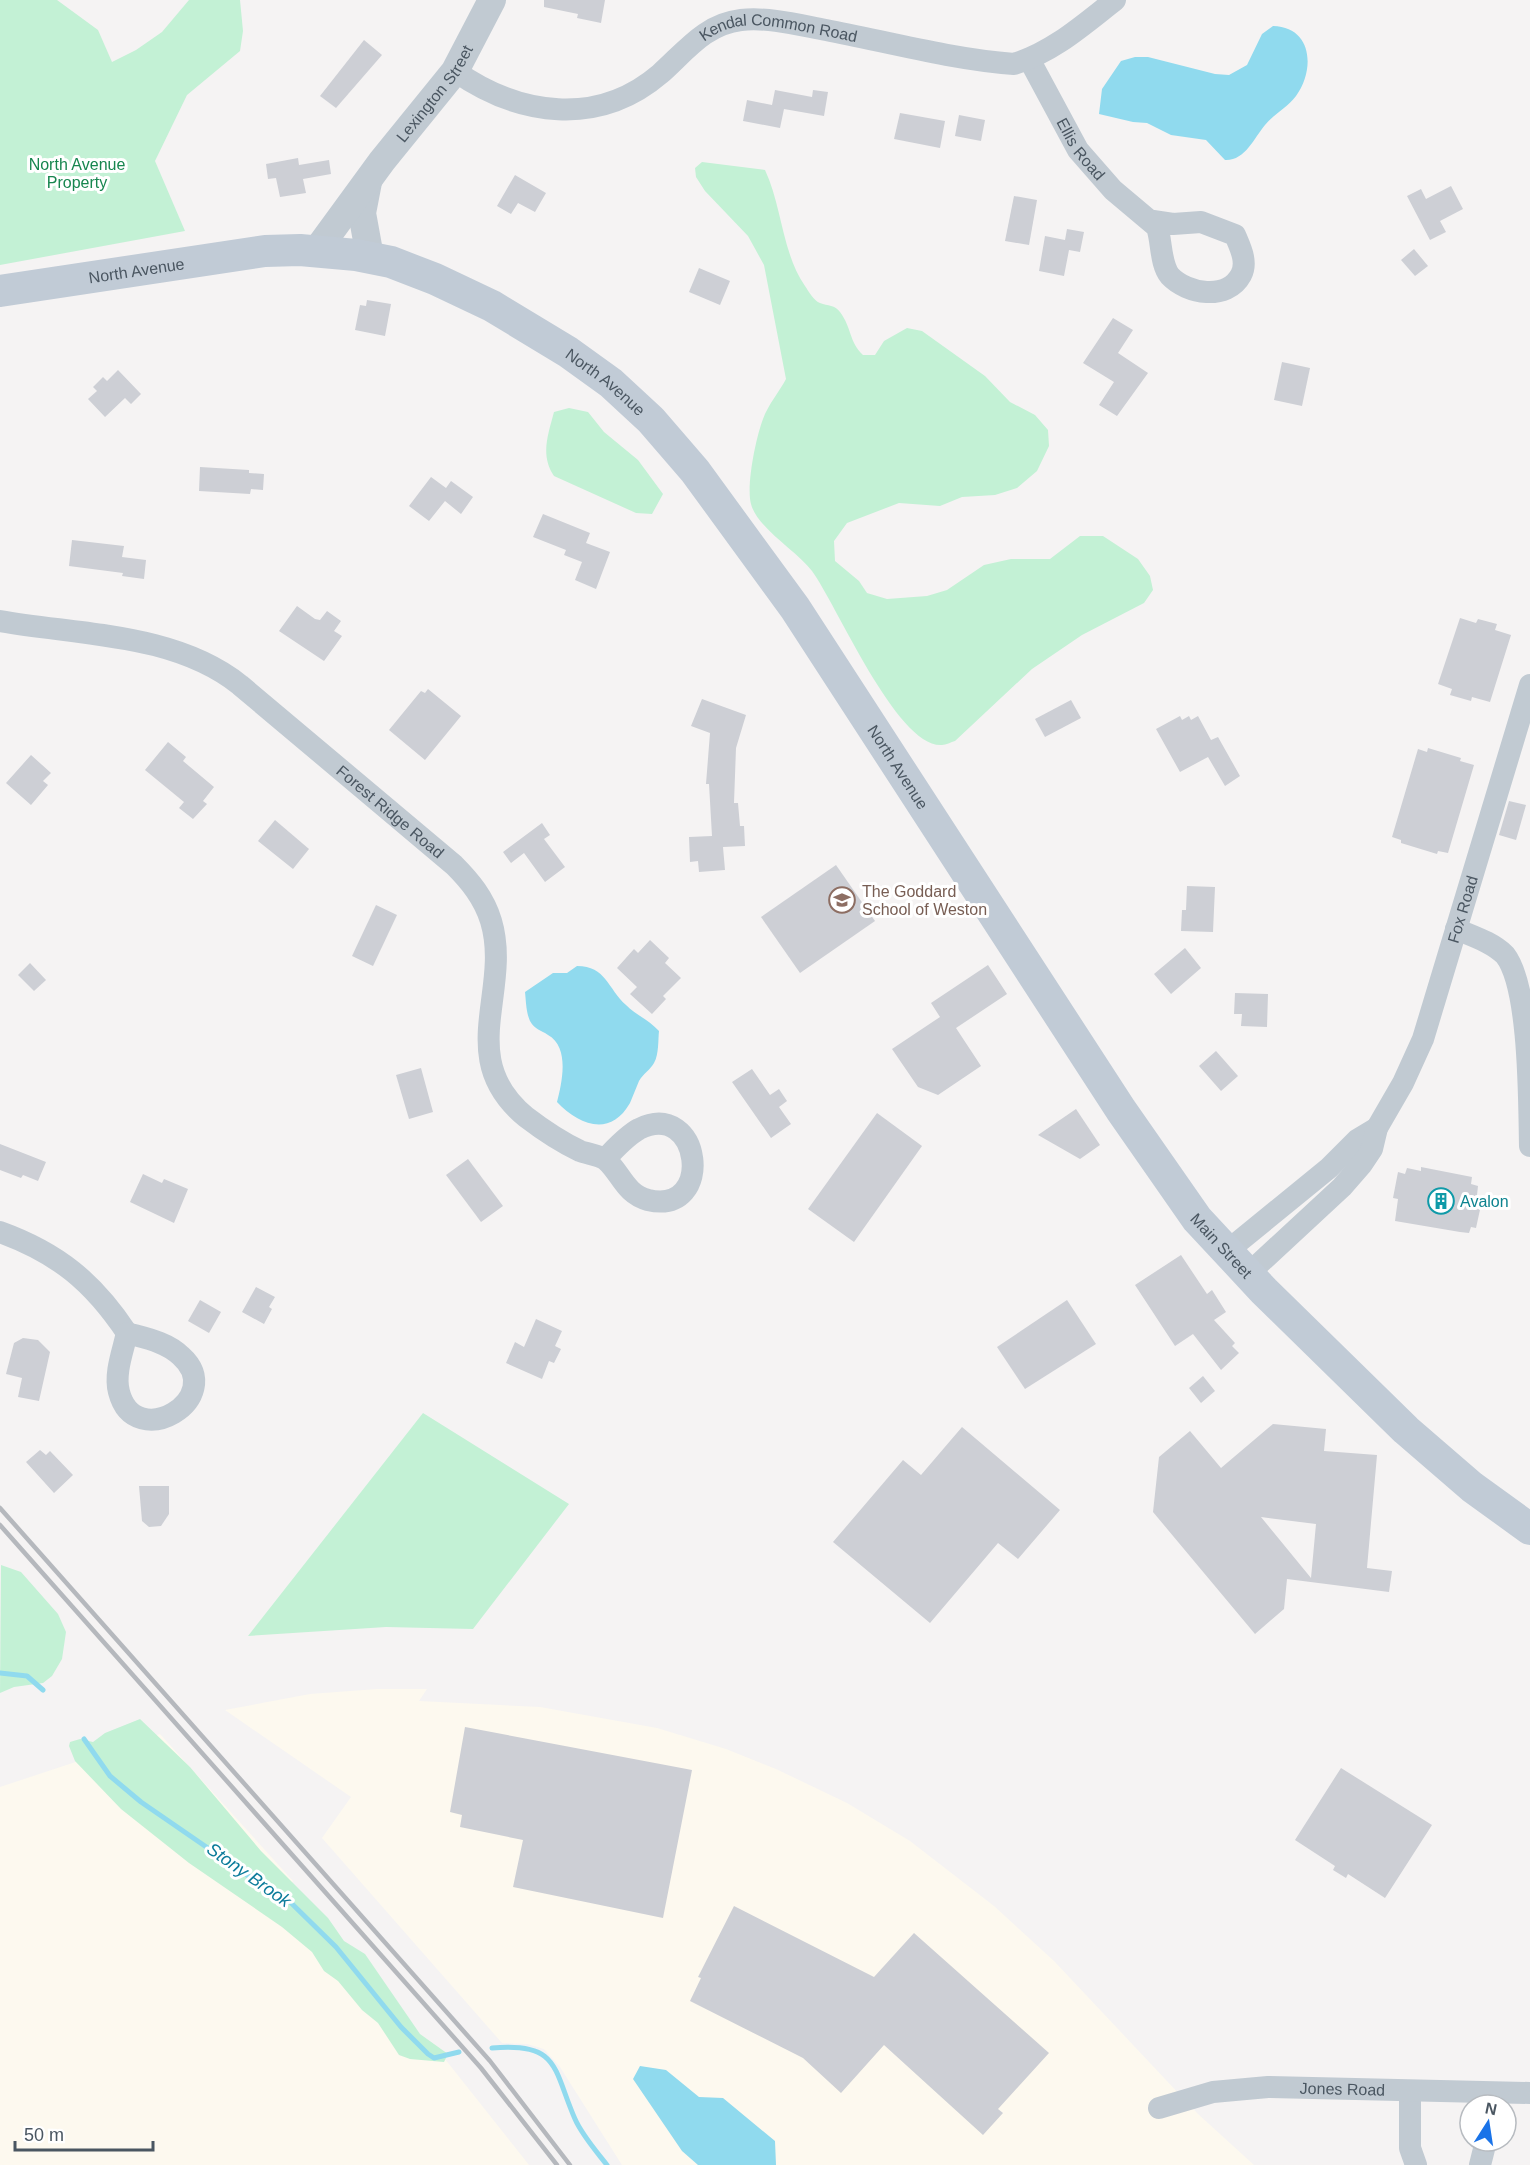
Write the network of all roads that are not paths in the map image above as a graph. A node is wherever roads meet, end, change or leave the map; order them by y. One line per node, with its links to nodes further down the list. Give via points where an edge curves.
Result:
1 (492, 0): 4 (street, Lexington Street)
2 (1114, 0): 3 (street, Kendal Common Road, via 1060,43)
3 (1029, 59): 4 (street, Kendal Common Road, via 1014,64 996,62 786,22 741,20 723,23 704,34 648,83 625,98 597,108 569,110 520,102); 6 (street, Ellis Road, via 1078,150 1113,190)
4 (455, 71): 5 (street, Lexington Street)
5 (369, 178): 7 (street, Lexington Street); 8 (street, Lexington Street, via 362,213)
6 (1153, 221)
7 (317, 250): 8 (main road, North Avenue); 9 (main road, North Avenue, via 230,255)
8 (370, 257): 12 (main road, North Avenue, via 435,279 527,326 583,362 651,420 695,471 795,608)
9 (0, 291)
10 (0, 621): 16 (street, Forest Ridge Road, via 154,646 208,664 240,685 454,865 478,893 494,933 489,1039 495,1080 514,1106 533,1122 574,1148)
11 (1530, 685): 13 (street, Fox Road)
12 (984, 898): 18 (main road, Main Street, via 1178,1195)
13 (1456, 929): 14 (street, Fox Road, via 1418,1052); 15 (street, via 1498,949 1520,980 1526,1019)
14 (1377, 1128): 18 (street, Fox Road, via 1357,1140 1329,1168); 19 (street, Fox Road, via 1368,1156 1348,1180)
15 (1530, 1146)
16 (605, 1159)
17 (0, 1232): 20 (street, via 43,1251 81,1276)
18 (1226, 1252): 19 (main road, Main Street)
19 (1248, 1274): 21 (main road, Main Street, via 1423,1445)
20 (127, 1333)
21 (1530, 1529)
22 (1410, 2091): 23 (street, Jones Road); 24 (street, Jones Road, via 1252,2087 1203,2094); 25 (street, via 1410,2148)
23 (1458, 2096)
24 (1159, 2108)
25 (1416, 2165)

